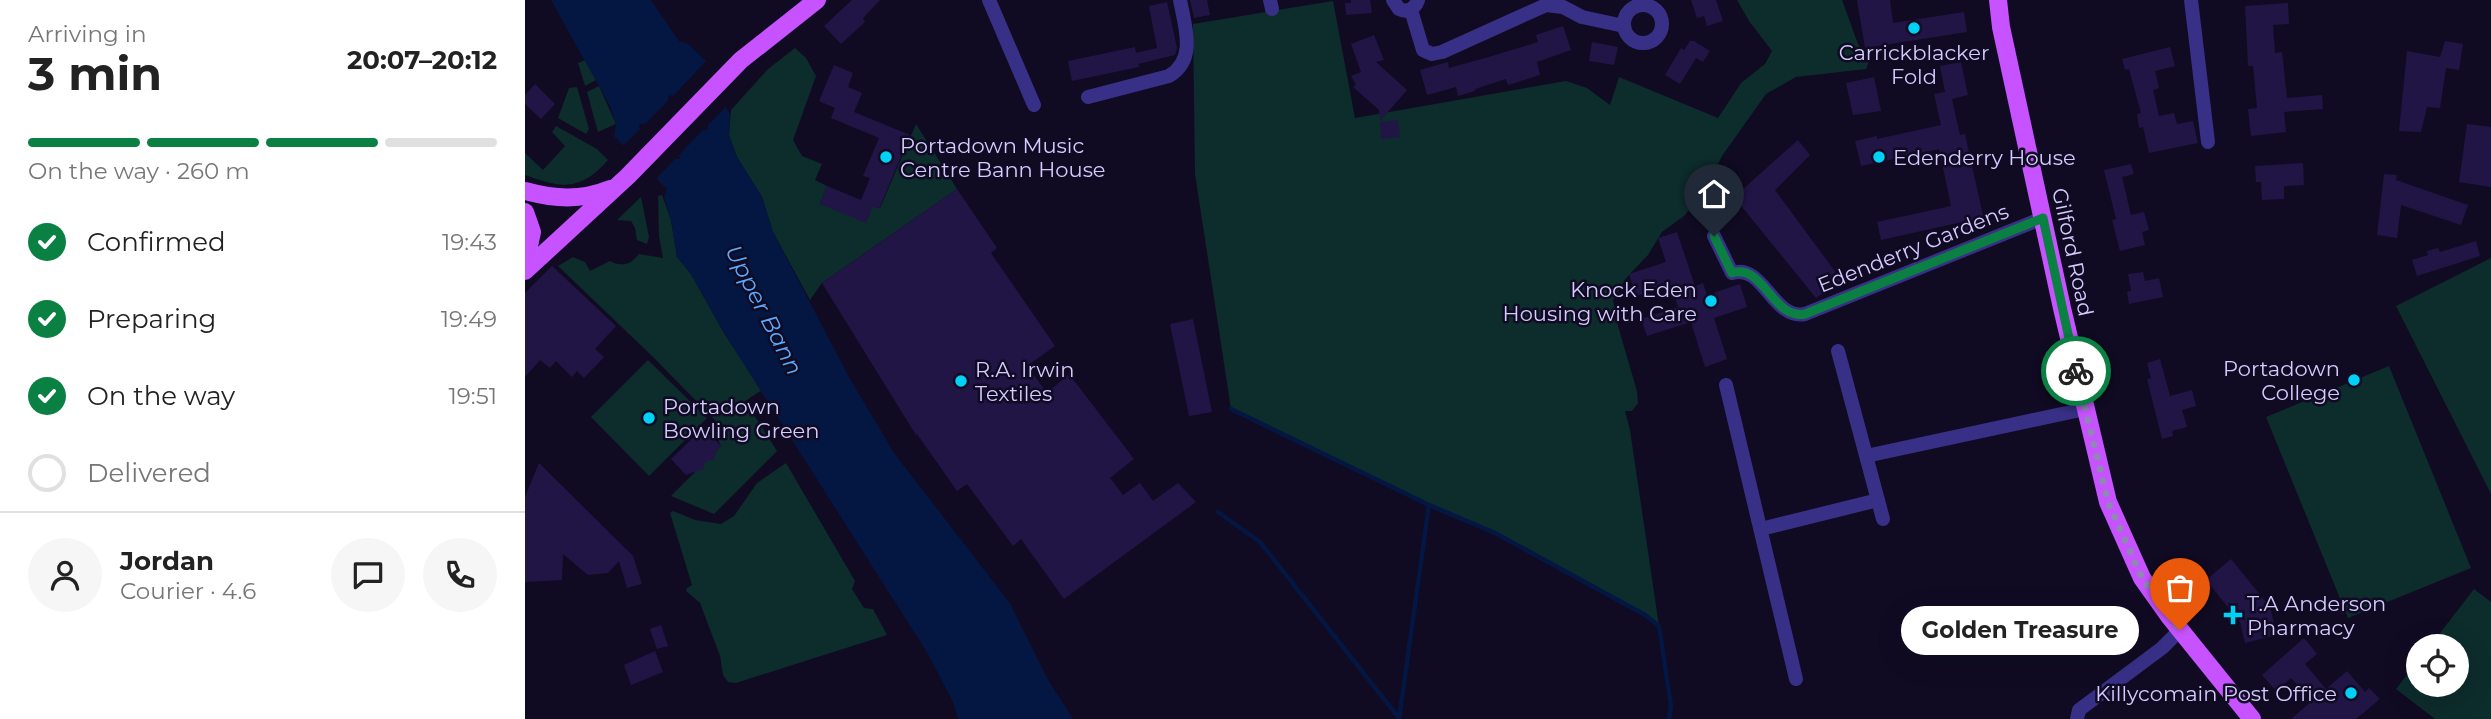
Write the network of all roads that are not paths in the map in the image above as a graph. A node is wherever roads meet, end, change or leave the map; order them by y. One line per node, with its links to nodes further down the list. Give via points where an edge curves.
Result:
1 (817, 0): 12 (main road, via 741,60)
2 (989, 0): 10 (street)
3 (1180, 0): 9 (street, via 1187,50 1179,71)
4 (1393, 0): 7 (street, via 1399,9)
5 (1998, 0): 15 (main road, Gilford Road)
6 (2191, 0): 11 (street)
7 (1414, 5): 8 (street, via 1423,50 1432,54 1546,5)
8 (1623, 26)
9 (1088, 97)
10 (1034, 106)
11 (2208, 142)
12 (627, 177): 13 (main road, via 591,196 546,197); 18 (main road)
13 (525, 191)
14 (525, 212): 17 (main road, via 532,232)
15 (2043, 218): 16 (street, Edenderry Gardens, via 1796,316 1751,275 1732,273); 21 (main road, Gilford Road)
16 (1714, 236)
17 (525, 264)
18 (525, 271)
19 (1838, 351): 22 (street)
20 (1726, 385): 25 (street)
21 (2085, 409): 22 (street); 26 (main road, Gilford Road, via 2108,502 2142,578)
22 (1866, 456): 23 (street)
23 (1878, 500): 24 (street); 25 (street)
24 (1882, 519)
25 (1761, 530): 27 (street)
26 (2180, 630): 28 (street, via 2079,710); 29 (main road, Gilford Road)
27 (1796, 679)
28 (2077, 719)
29 (2252, 719)

